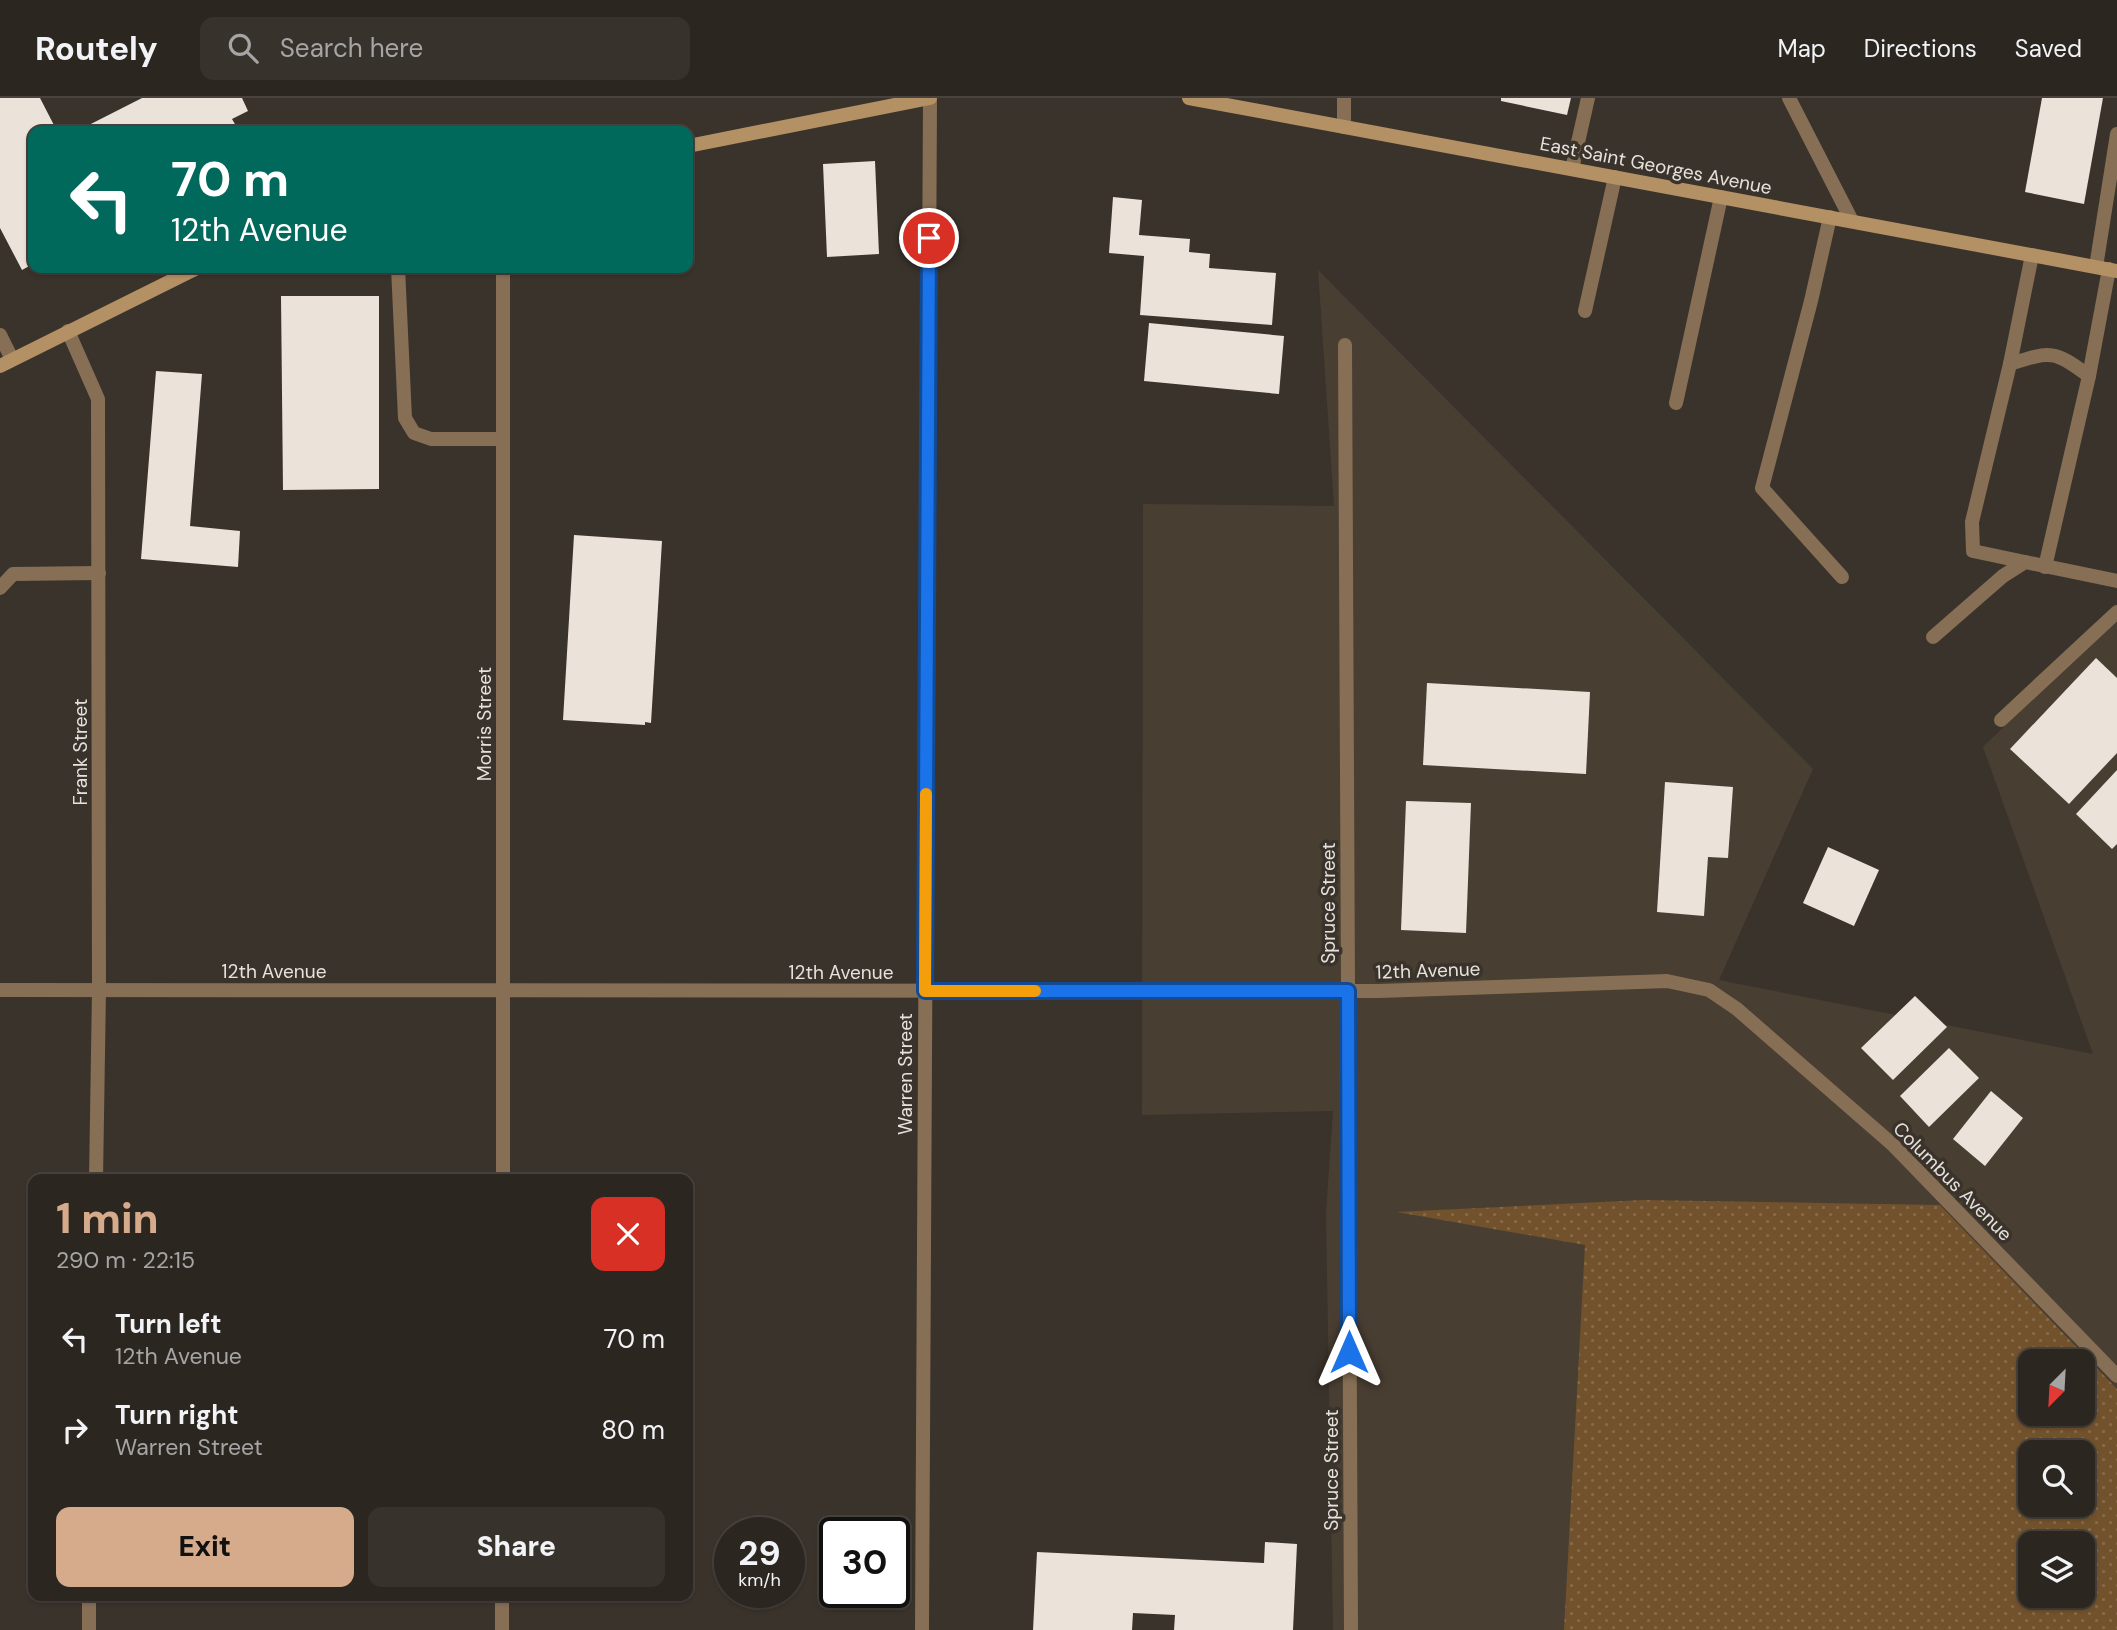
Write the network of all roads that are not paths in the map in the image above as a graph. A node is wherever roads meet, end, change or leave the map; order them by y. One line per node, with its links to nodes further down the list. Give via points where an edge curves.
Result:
1 (930, 98): 8 (main road); 41 (street, Warren Street)
2 (1189, 98): 6 (main road, East Saint Georges Avenue)
3 (1344, 98): 6 (street)
4 (1588, 98): 9 (street)
5 (1789, 98): 13 (street)
6 (1344, 127): 9 (main road, East Saint Georges Avenue)
7 (2117, 134): 15 (street)
8 (693, 144)
9 (1572, 169): 10 (main road, East Saint Georges Avenue)
10 (1615, 177): 11 (main road, East Saint Georges Avenue); 19 (street)
11 (1721, 197): 12 (main road, East Saint Georges Avenue); 26 (street)
12 (1829, 217): 13 (main road, East Saint Georges Avenue); 32 (street, via 1762,488)
13 (1852, 221): 14 (main road, East Saint Georges Avenue)
14 (2032, 255): 15 (main road, East Saint Georges Avenue); 24 (street)
15 (2107, 269): 25 (street)
16 (187, 273): 20 (main road)
17 (398, 273): 27 (street, via 405,418 414,433 431,439)
18 (503, 273): 27 (street, Morris Street)
19 (1585, 311)
20 (68, 331): 23 (main road); 30 (street, Frank Street, via 98,399)
21 (0, 335): 23 (street)
22 (1345, 345): 42 (street, Spruce Street)
23 (6, 362)
24 (2011, 364): 25 (street, via 2046,353 2066,359); 28 (street, via 1972,522 1973,551)
25 (2089, 376): 29 (street)
26 (1676, 403)
27 (503, 439): 40 (street, Morris Street)
28 (2025, 562): 29 (street); 36 (street)
29 (2045, 567): 33 (street)
30 (99, 573): 31 (street); 39 (street, Frank Street)
31 (6, 574): 34 (street)
32 (1842, 578)
33 (2117, 580)
34 (0, 588)
35 (2117, 612): 37 (street)
36 (1933, 637)
37 (2001, 720)
38 (0, 990): 39 (street, 12th Avenue)
39 (99, 990): 40 (street, 12th Avenue); 44 (street, Frank Street)
40 (503, 991): 41 (street, 12th Avenue); 45 (street, Morris Street)
41 (925, 991): 42 (street, 12th Avenue); 51 (street, Warren Street)
42 (1348, 991): 43 (street, 12th Avenue, via 1667,981 1709,990); 52 (street, Spruce Street)
43 (1753, 1023): 46 (street, Columbus Avenue, via 1892,1144)
44 (96, 1174)
45 (503, 1174)
46 (2117, 1376)
47 (89, 1601): 49 (street)
48 (502, 1601): 50 (street)
49 (89, 1630)
50 (502, 1630)
51 (922, 1630)
52 (1351, 1630)

